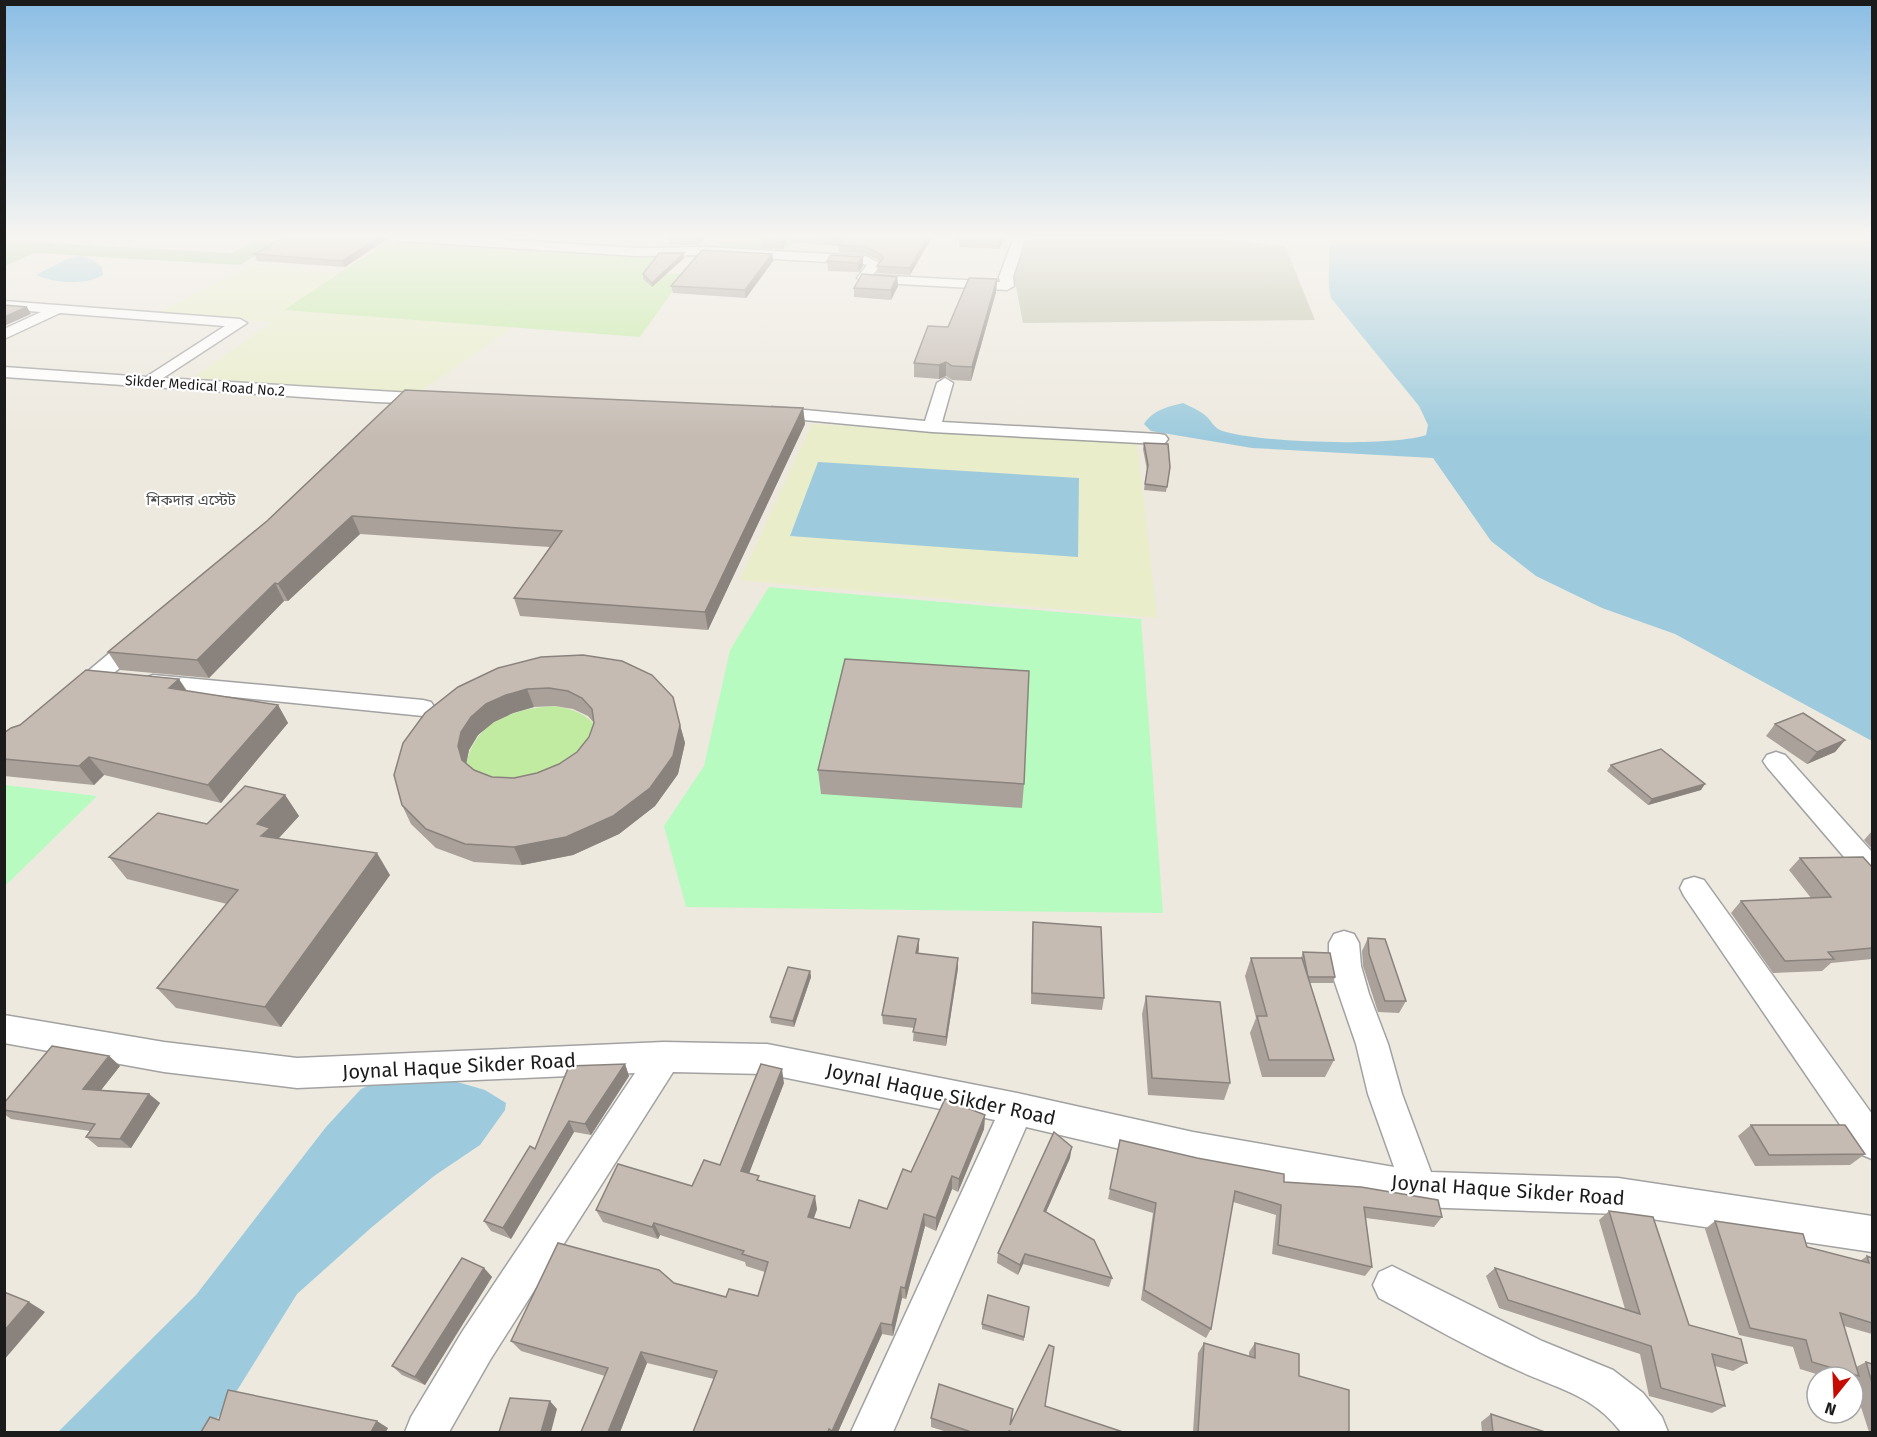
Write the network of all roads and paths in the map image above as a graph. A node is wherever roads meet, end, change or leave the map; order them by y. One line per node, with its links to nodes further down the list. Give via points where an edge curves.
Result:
1 (4, 304): 2 (street)
2 (58, 309): 3 (street); 5 (street, via 240,323)
3 (4, 335)
4 (4, 372): 5 (street, Sikder Medical Road No.2)
5 (151, 381): 7 (street, Sikder Medical Road No.2)
6 (945, 383): 11 (street)
7 (405, 398): 8 (street, Sikder Medical Road No.2); 10 (street)
8 (446, 400)
9 (758, 411): 11 (street)
10 (388, 415)
11 (932, 427): 12 (street)
12 (1159, 439)
13 (155, 626): 14 (street)
14 (94, 678): 15 (street); 16 (street)
15 (59, 707)
16 (423, 708)
17 (1776, 761): 18 (street)
18 (1872, 870)
19 (1694, 888): 24 (street)
20 (1344, 943): 25 (street, via 1352,986)
21 (4, 1029): 22 (street, Joynal Haque Sikder Road, via 164,1057 297,1073)
22 (664, 1057): 23 (street, Joynal Haque Sikder Road, via 767,1059); 28 (street, via 476,1346)
23 (1017, 1109): 25 (street, Joynal Haque Sikder Road, via 1193,1149); 29 (street)
24 (1872, 1142)
25 (1418, 1189): 26 (street, Joynal Haque Sikder Road, via 1618,1196)
26 (1872, 1234)
27 (1392, 1285): 30 (street, via 1530,1356 1599,1384 1628,1408)
28 (426, 1432)
29 (872, 1432)
30 (1647, 1432)

